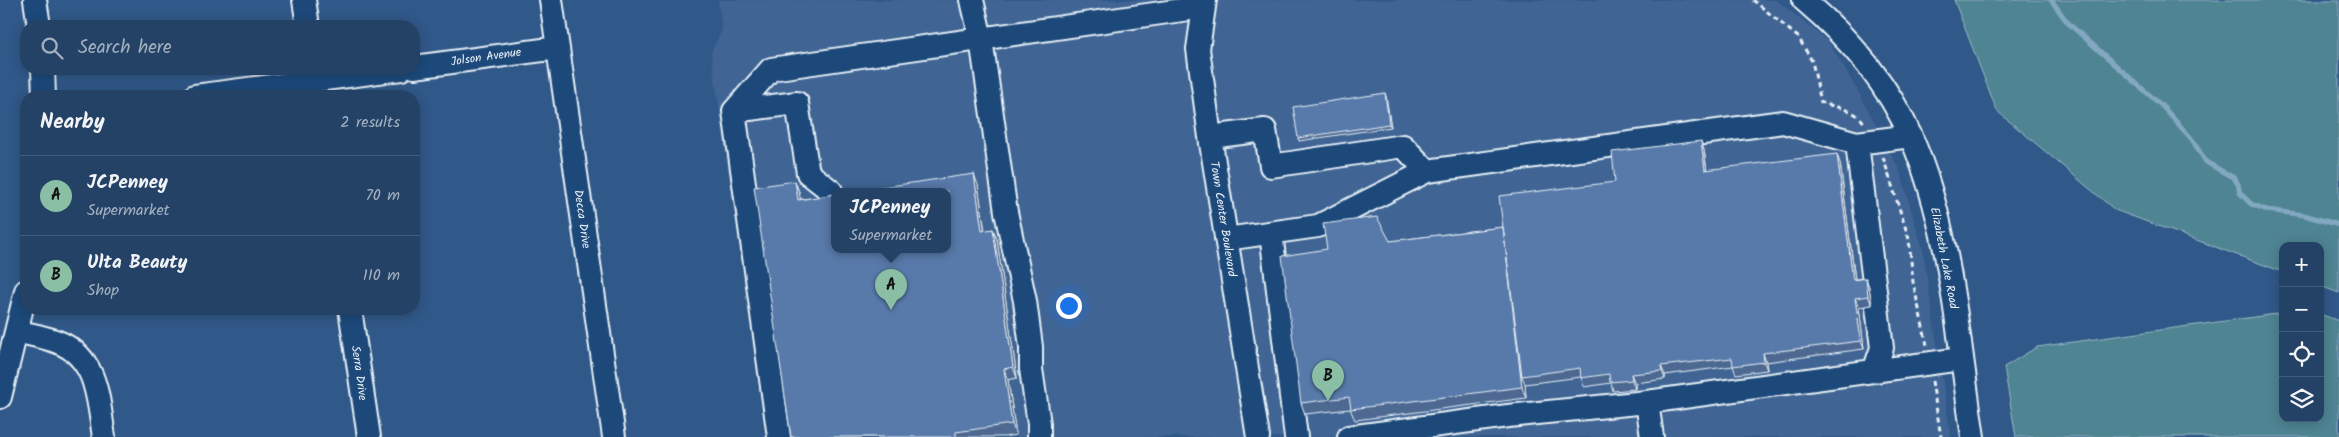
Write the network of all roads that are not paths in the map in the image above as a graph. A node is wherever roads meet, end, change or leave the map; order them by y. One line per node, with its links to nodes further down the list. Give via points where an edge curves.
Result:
1 (36, 0): 7 (street)
2 (304, 0): 8 (street)
3 (551, 0): 10 (street, Decca Drive)
4 (972, 0): 9 (street)
5 (1804, 0): 18 (street, Elizabeth Lake Road, via 1866,64 1893,102)
6 (1204, 4): 9 (street); 19 (street, Town Center Boulevard, via 1198,49)
7 (38, 20)
8 (307, 20)
9 (980, 39): 17 (street, via 772,69); 36 (street, via 1006,212 1032,347)
10 (558, 48): 11 (street, Jolson Avenue); 34 (street, Decca Drive)
11 (420, 66)
12 (43, 75): 15 (street)
13 (362, 75): 14 (street)
14 (316, 82): 16 (street)
15 (44, 90)
16 (247, 90)
17 (734, 111): 22 (street, via 797,102 808,173); 35 (street)
18 (1911, 136): 20 (street); 28 (street, Elizabeth Lake Road, via 1940,228)
19 (1210, 137): 21 (street, via 1265,130 1271,166 1403,146); 24 (street, Town Center Boulevard)
20 (1857, 143): 21 (street, via 1783,122); 29 (street, via 1882,348)
21 (1427, 171): 23 (street, via 1318,226)
22 (831, 191)
23 (1270, 232): 24 (street); 38 (street)
24 (1226, 239): 37 (street, Town Center Boulevard)
25 (21, 315): 27 (street)
26 (351, 315): 33 (street, Serra Drive)
27 (17, 332): 30 (street); 32 (street, via 57,342 82,357 95,382)
28 (1961, 359): 29 (street); 41 (street, Elizabeth Lake Road)
29 (1874, 371): 31 (street)
30 (0, 397)
31 (1647, 402): 39 (street); 40 (street)
32 (104, 437)
33 (369, 437)
34 (614, 437)
35 (779, 437)
36 (1038, 437)
37 (1258, 437)
38 (1296, 437)
39 (1349, 437)
40 (1652, 437)
41 (1973, 437)

